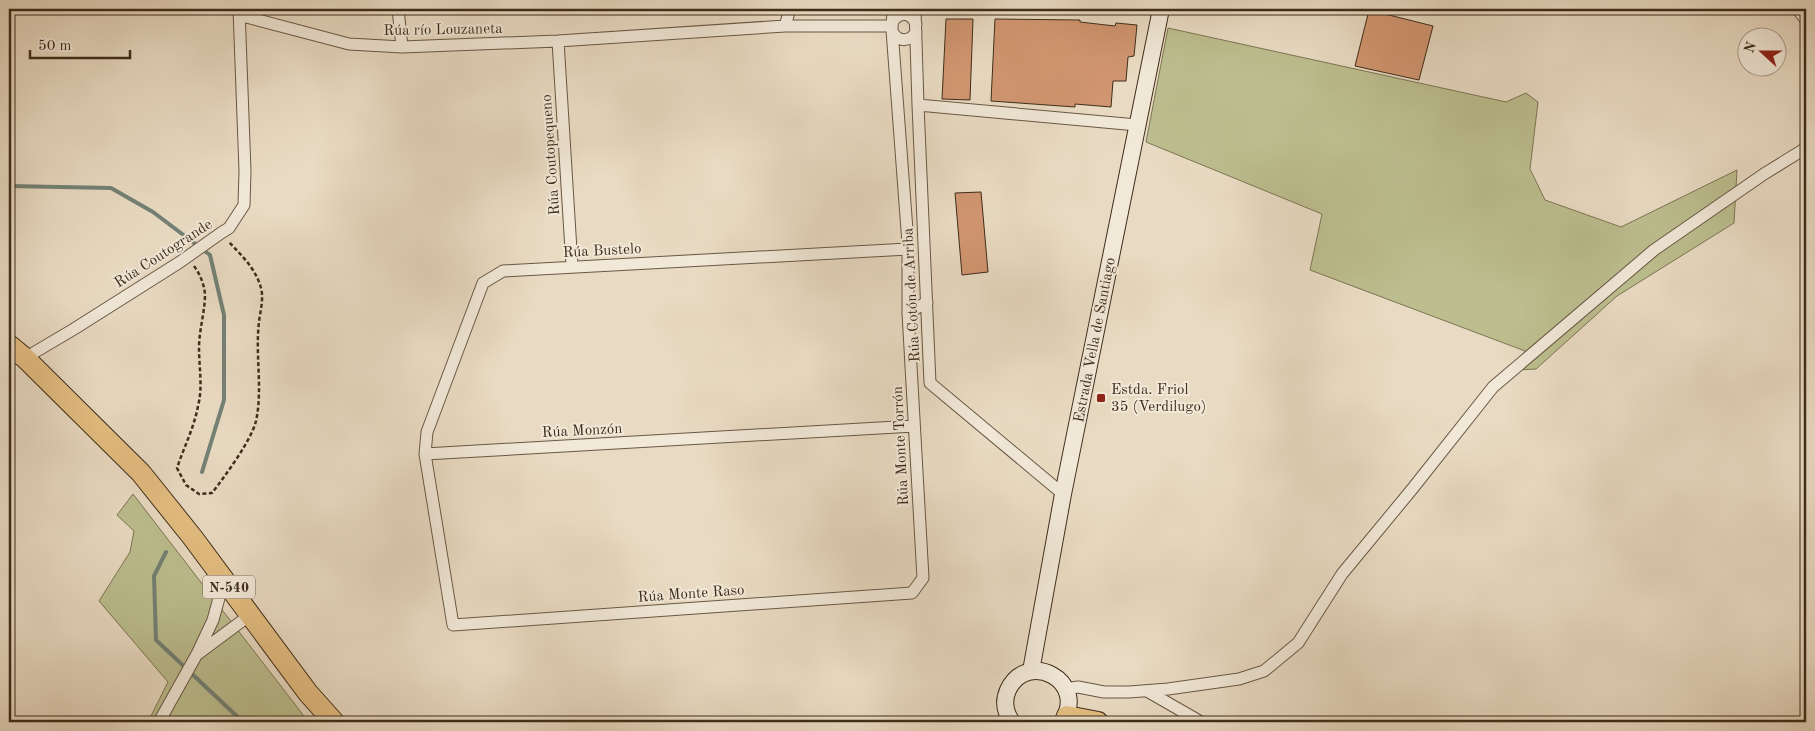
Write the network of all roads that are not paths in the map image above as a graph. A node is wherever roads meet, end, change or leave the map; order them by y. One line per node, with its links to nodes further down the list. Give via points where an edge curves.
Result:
1 (398, 9): 12 (street)
2 (790, 9): 9 (street)
3 (915, 9): 10 (street, Rúa Cotón de Arriba)
4 (1161, 9): 14 (main road, Estrada Vella de Santiago)
5 (1800, 9): 7 (street)
6 (239, 12): 12 (street, Rúa río Louzaneta, via 349,44); 21 (street, Rúa Coutogrande, via 246,171 244,204 229,228 221,234)
7 (1806, 17)
8 (892, 22): 9 (street, Rúa río Louzaneta); 10 (street, via 904,14 912,17); 10 (street, via 899,39 907,40 914,35); 16 (street, Rúa Monte Torrón)
9 (785, 26): 11 (street, Rúa río Louzaneta)
10 (916, 28): 13 (street, Rúa Cotón de Arriba)
11 (558, 41): 12 (street, Rúa río Louzaneta); 17 (street, Rúa Coutopequeno)
12 (402, 47)
13 (918, 105): 14 (street); 18 (street, Rúa Cotón de Arriba)
14 (1137, 125): 24 (main road, Estrada Vella de Santiago)
15 (1806, 148): 31 (street, via 1654,250 1493,387 1342,574 1298,643 1264,671 1239,679)
16 (908, 249): 17 (street, Rúa Bustelo); 18 (street, Rúa Monte Torrón, via 914,291); 19 (street, Rúa Monte Torrón)
17 (572, 266): 23 (street, Rúa Bustelo, via 503,271 483,283 427,432)
18 (927, 302): 19 (street); 24 (street, Rúa Cotón de Arriba, via 930,383)
19 (908, 313): 22 (street, Rúa Monte Torrón)
20 (9, 345): 21 (highway, N-540)
21 (25, 358): 26 (highway, N-540, via 141,472)
22 (914, 426): 23 (street, Rúa Monzón); 25 (street, Rúa Monte Torrón)
23 (425, 454): 25 (street, Rúa Monte Raso, via 453,624 912,593)
24 (1063, 494): 29 (main road, Estrada Vella de Santiago)
25 (923, 578)
26 (224, 580): 27 (highway, N-540); 28 (street, via 213,620)
27 (250, 615): 28 (street); 34 (highway, N-540, via 308,693)
28 (197, 654): 33 (street)
29 (1031, 671): 30 (main road, via 1052,674); 35 (main road, via 1016,678 1006,693 1006,712)
30 (1066, 689): 31 (street); 32 (main road, via 1069,698)
31 (1146, 691): 37 (street)
32 (1064, 719): 36 (highway)
33 (159, 722)
34 (334, 722)
35 (1012, 722)
36 (1098, 722)
37 (1201, 722)

